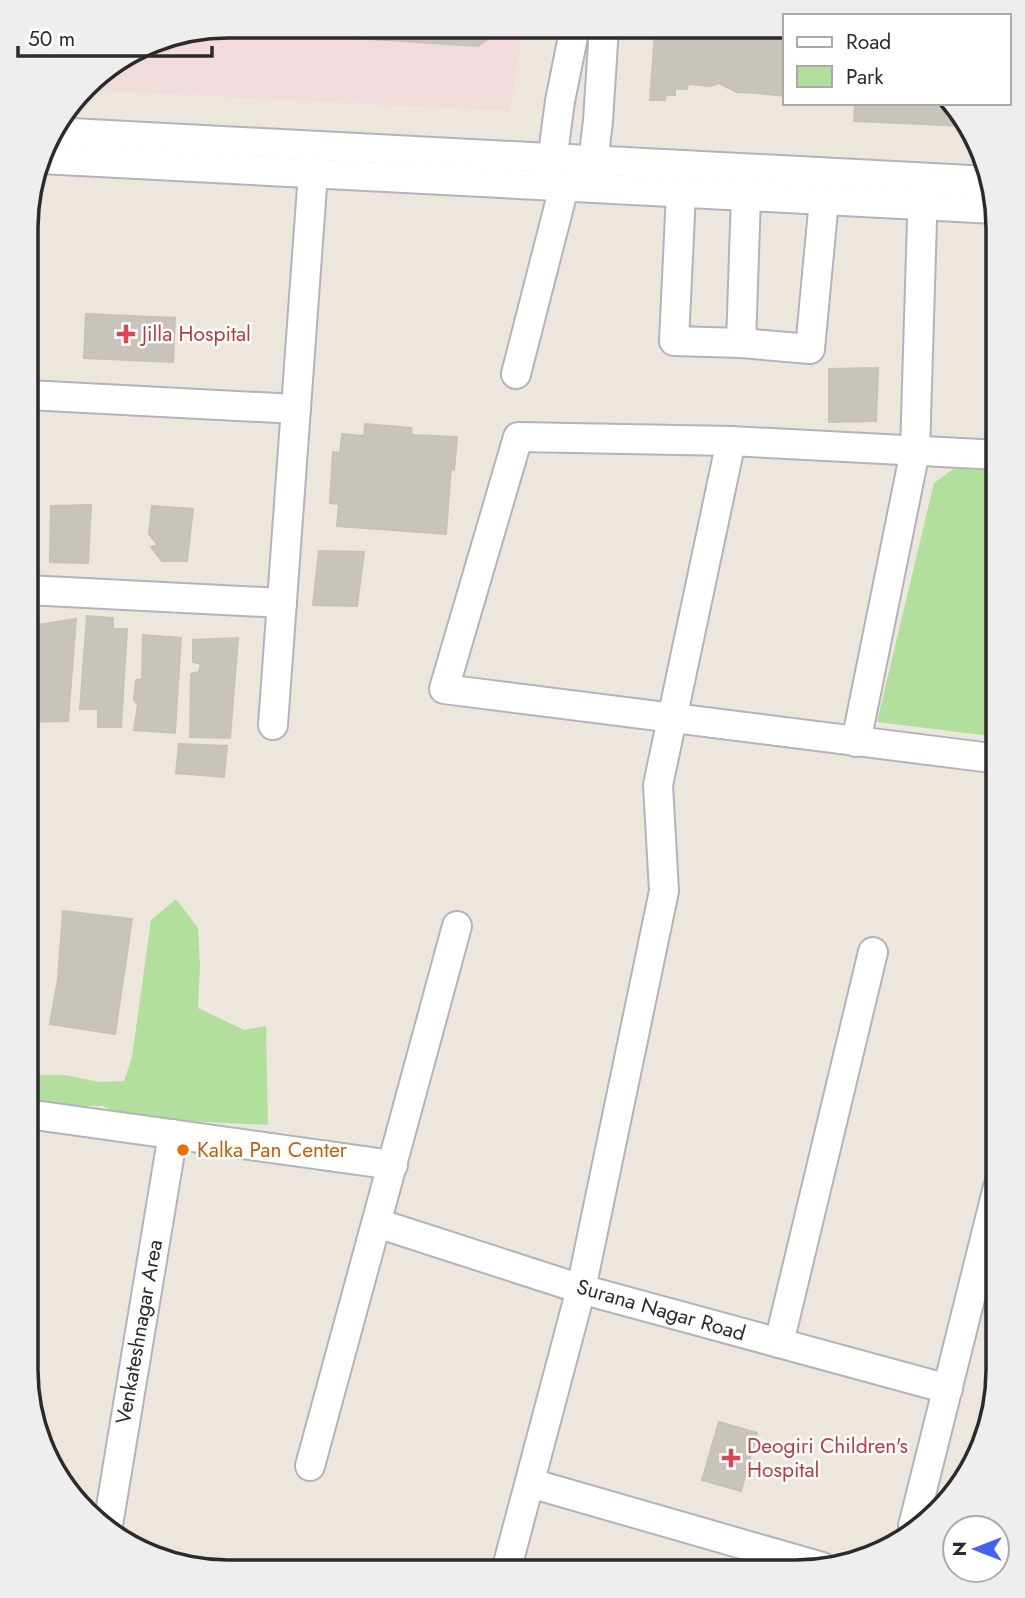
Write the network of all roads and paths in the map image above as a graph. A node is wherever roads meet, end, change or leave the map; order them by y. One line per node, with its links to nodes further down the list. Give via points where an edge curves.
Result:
1 (573, 38): 6 (street, via 560,101)
2 (601, 38): 6 (street)
3 (64, 133): 6 (street)
4 (52, 160): 5 (street)
5 (313, 173): 6 (street); 16 (street)
6 (570, 176): 8 (street); 9 (street); 14 (street)
7 (981, 182): 8 (street)
8 (923, 192): 11 (street); 12 (street); 18 (street)
9 (681, 193): 10 (street); 13 (street, via 674,341)
10 (746, 196): 11 (street); 13 (street)
11 (824, 200): 13 (street, via 810,349)
12 (985, 207)
13 (741, 342)
14 (516, 374)
15 (39, 395): 16 (street)
16 (296, 409): 21 (street)
17 (732, 441): 18 (street); 22 (street); 22 (street, via 518,437 444,689)
18 (915, 451): 19 (street); 24 (street)
19 (986, 454)
20 (39, 591): 21 (street)
21 (282, 603): 23 (street)
22 (672, 719): 24 (street); 33 (street, via 658,785 664,891)
23 (273, 725)
24 (856, 742): 25 (street)
25 (986, 758)
26 (457, 926): 30 (street)
27 (873, 952): 34 (street)
28 (39, 1116): 29 (street)
29 (173, 1134): 30 (street); 39 (street, Venkateshnagar Area)
30 (393, 1165): 31 (street)
31 (377, 1223): 33 (street, Surana Nagar Road); 36 (street)
32 (986, 1235): 35 (street)
33 (581, 1289): 34 (street, Surana Nagar Road); 37 (street)
34 (779, 1343): 35 (street, Surana Nagar Road)
35 (948, 1389): 38 (street)
36 (310, 1466)
37 (530, 1483): 40 (street); 41 (street)
38 (916, 1516)
39 (109, 1517)
40 (509, 1560)
41 (798, 1560)

